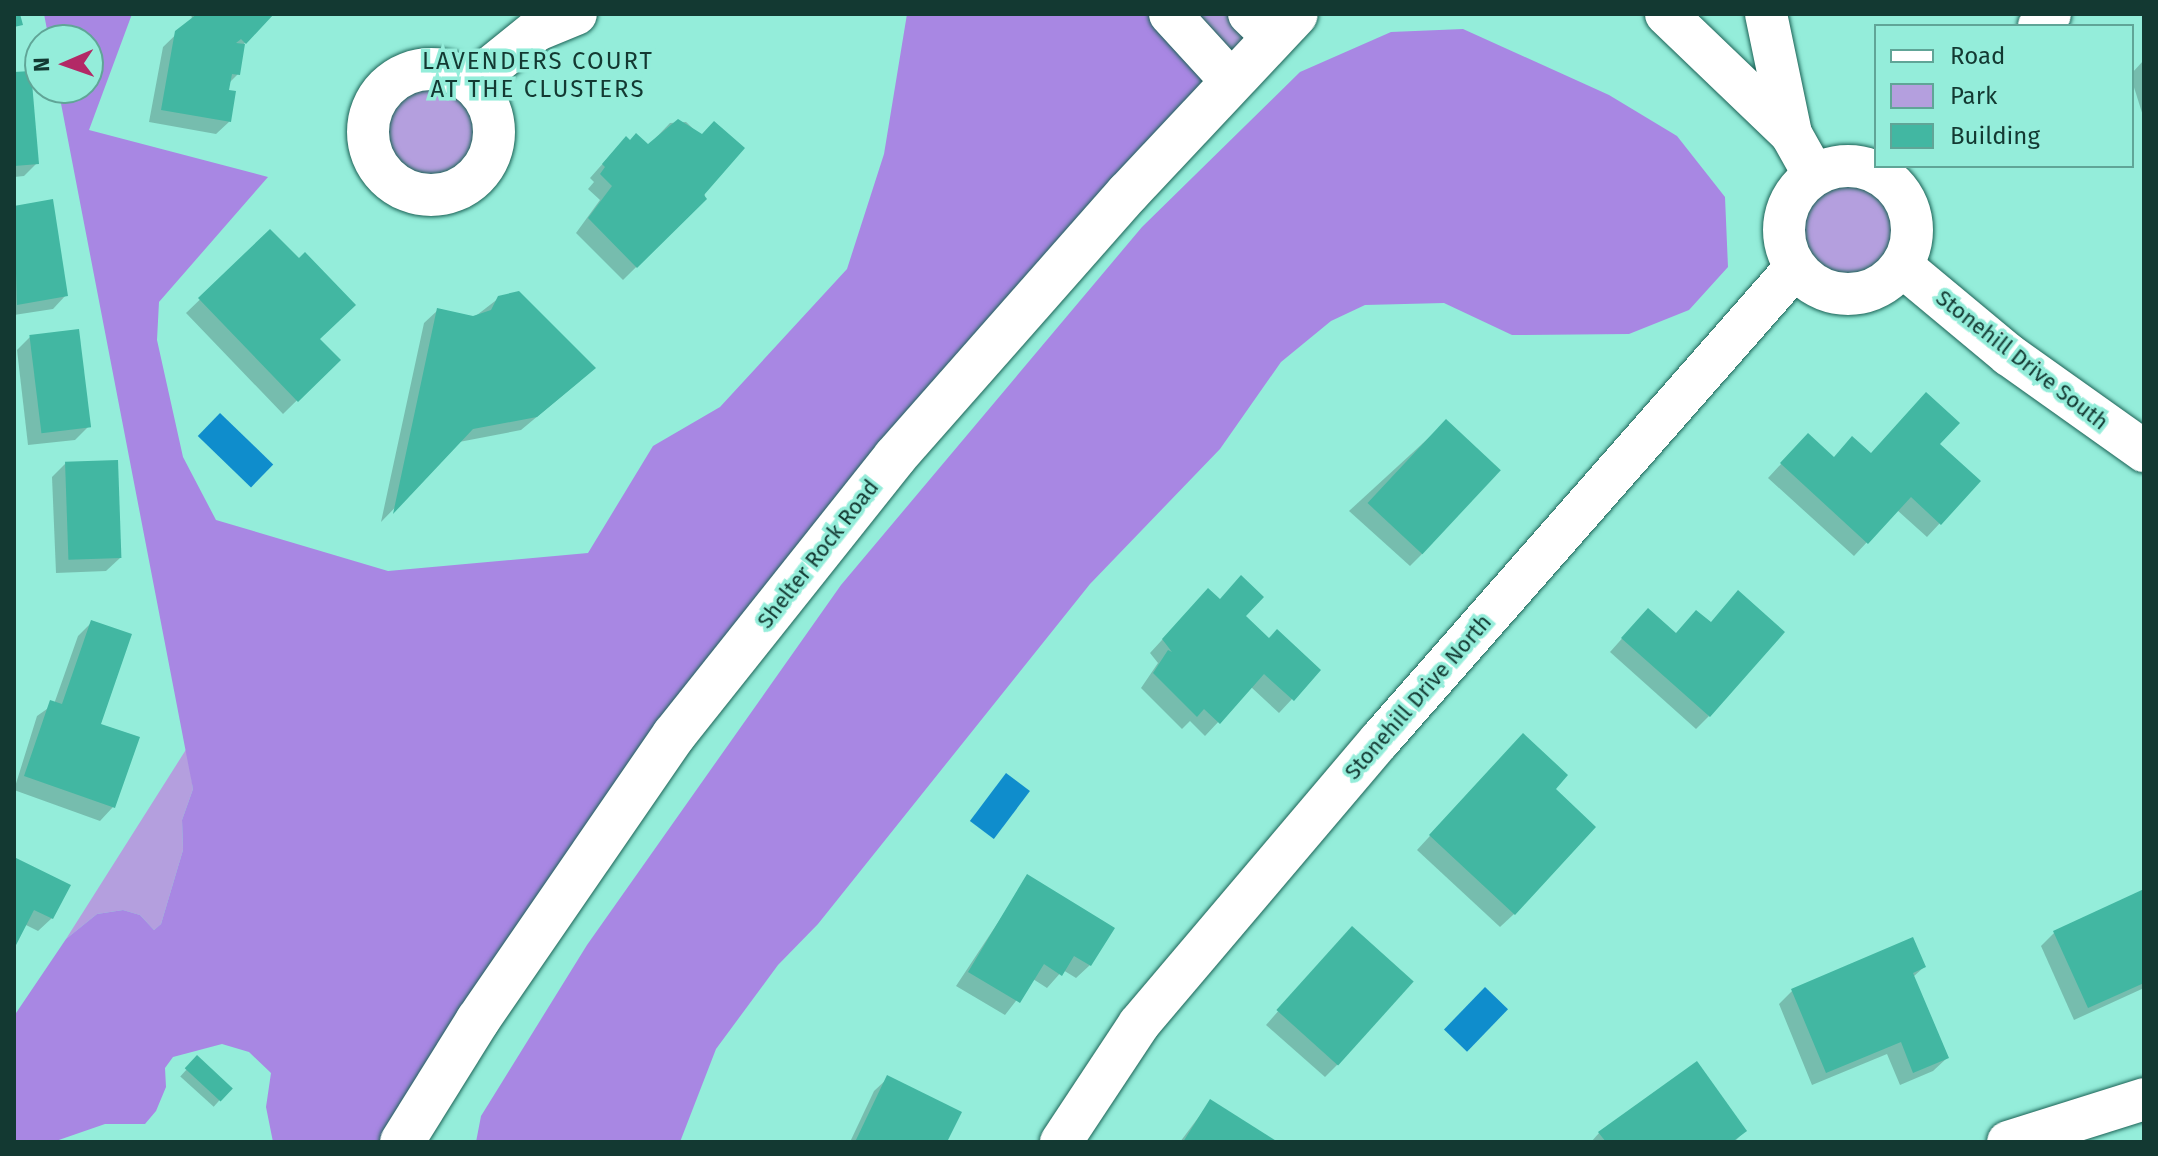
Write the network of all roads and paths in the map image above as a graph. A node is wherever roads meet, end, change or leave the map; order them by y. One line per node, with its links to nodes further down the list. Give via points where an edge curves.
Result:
1 (576, 14): 7 (street, via 537,30)
2 (1170, 14): 6 (street)
3 (1666, 14): 8 (street)
4 (1766, 14): 8 (street)
5 (1273, 22): 6 (main road, Shelter Rock Road)
6 (1232, 82): 15 (main road, Shelter Rock Road, via 895,457 674,735 478,1020)
7 (471, 83)
8 (1791, 134): 9 (street)
9 (1814, 175): 10 (street, via 1855,166); 12 (street, via 1798,189 1783,228)
10 (1902, 175): 11 (street, via 1912,224)
11 (1902, 266): 12 (street, via 1869,291 1849,295 1810,283); 13 (street, Stonehill Drive South, via 2009,355)
12 (1795, 268): 16 (street, Stonehill Drive North, via 1380,740 1139,1024)
13 (2144, 451)
14 (2144, 1099): 17 (street)
15 (402, 1142)
16 (1061, 1142)
17 (2008, 1142)

